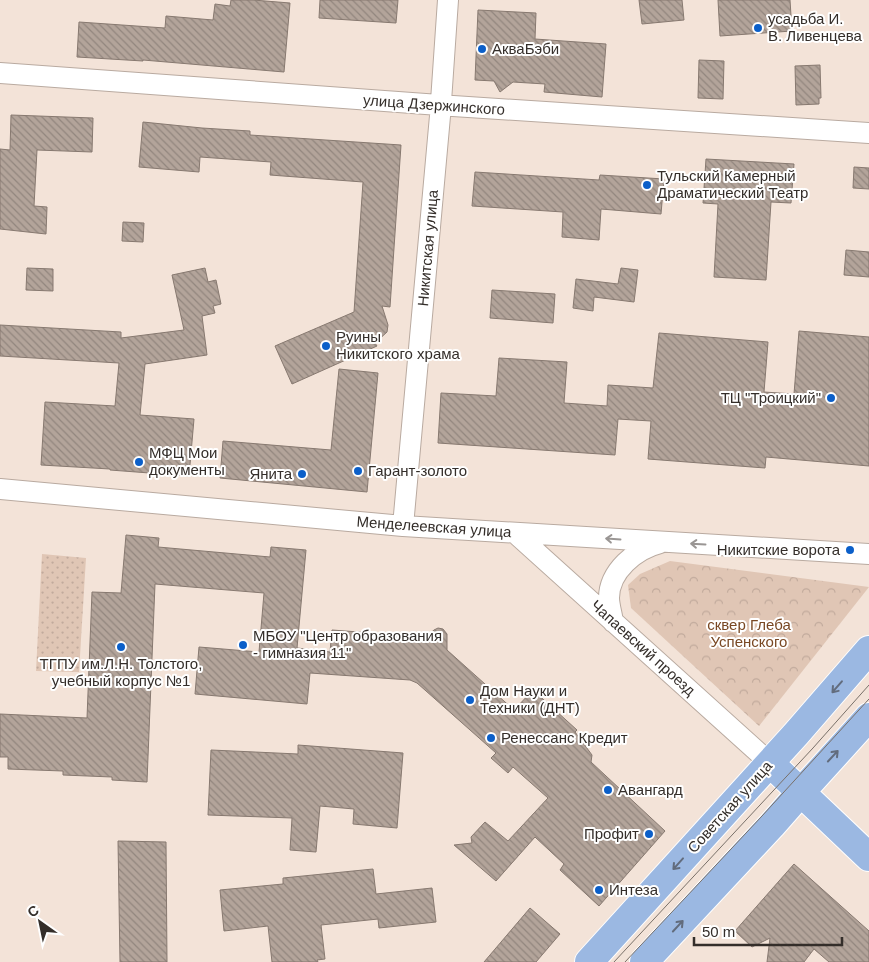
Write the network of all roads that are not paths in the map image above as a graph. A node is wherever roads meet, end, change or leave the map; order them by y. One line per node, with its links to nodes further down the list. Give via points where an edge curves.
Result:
1 (448, 0): 3 (street, Никитская улица)
2 (0, 73): 3 (street, улица Дзержинского)
3 (441, 105): 4 (street, улица Дзержинского); 6 (street, Никитская улица)
4 (869, 133)
5 (0, 489): 6 (street, Менделеевская улица)
6 (403, 526): 7 (street, Менделеевская улица)
7 (515, 533): 8 (street, Менделеевская улица, one-way to 7); 10 (street, Чапаевский проезд)
8 (662, 542): 9 (street, Менделеевская улица, one-way to 8); 10 (street, via 650,545 618,570 611,583 609,598)
9 (869, 554)
10 (613, 622): 13 (street, Чапаевский проезд)
11 (869, 650): 13 (main road, Советская улица, one-way to 13)
12 (869, 717): 14 (main road, one-way to 12)
13 (770, 763): 14 (main road); 16 (main road, Советская улица, one-way to 16)
14 (801, 792): 15 (main road); 17 (main road, one-way to 14)
15 (869, 856)
16 (589, 962)
17 (644, 962)

